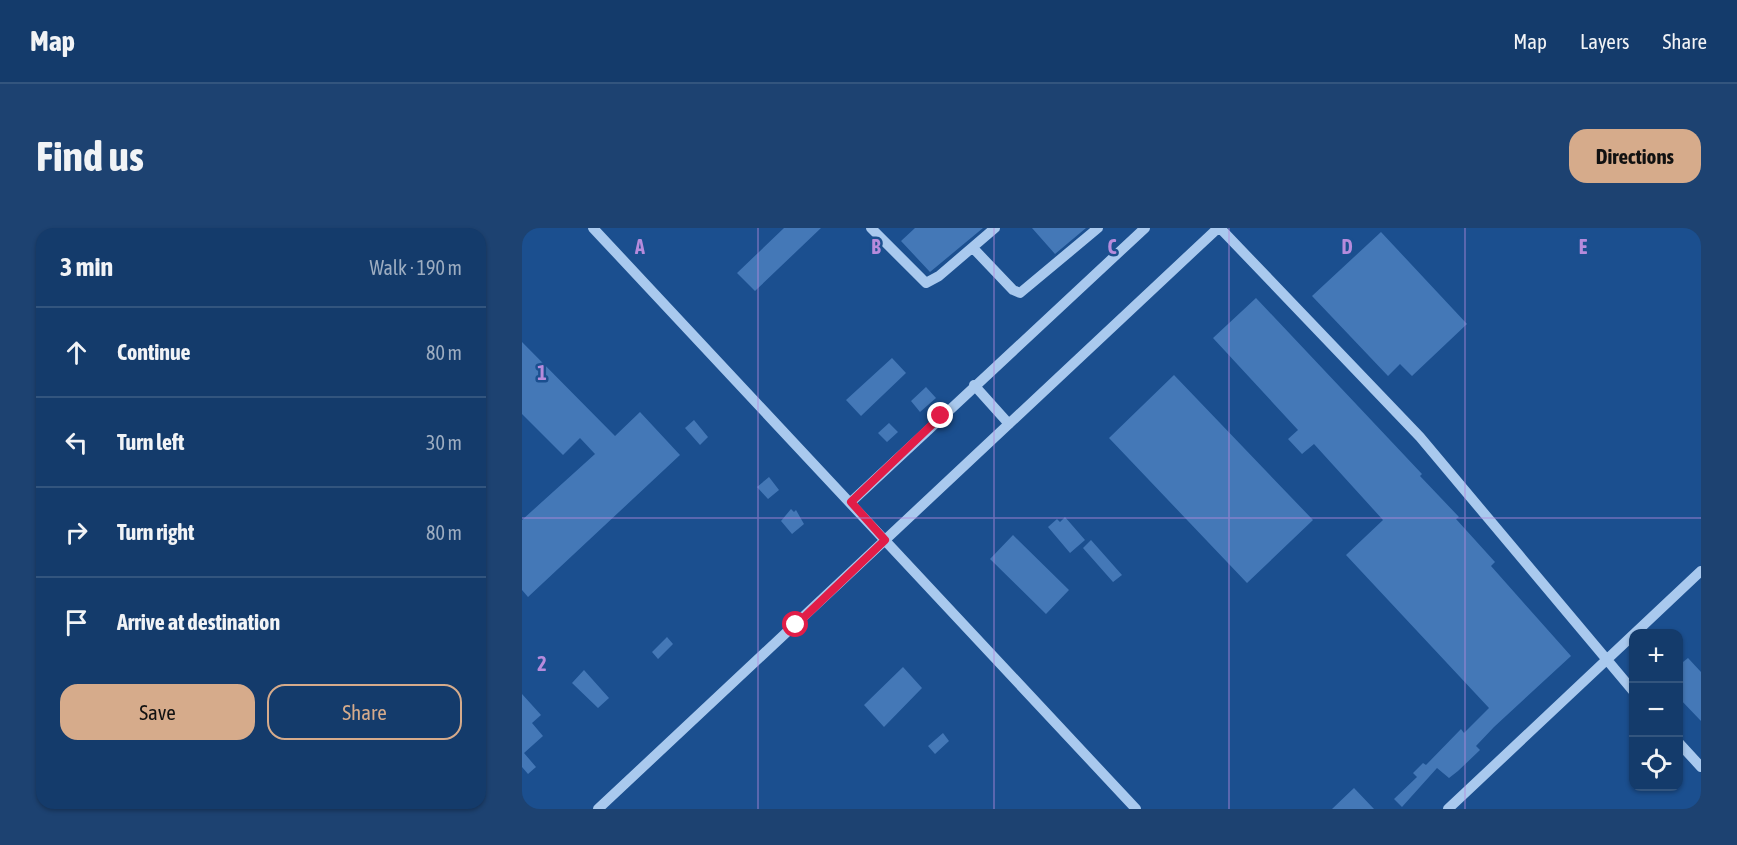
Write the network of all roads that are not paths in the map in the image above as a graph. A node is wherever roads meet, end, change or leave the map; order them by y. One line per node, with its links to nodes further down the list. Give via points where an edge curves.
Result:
1 (593, 228): 10 (street)
2 (995, 228): 7 (street)
3 (1098, 228): 7 (street, via 1020,292 1013,290)
4 (1145, 228): 8 (street)
5 (1219, 228): 9 (street); 15 (street, via 1420,437)
6 (878, 230): 7 (street, via 926,283)
7 (973, 248)
8 (974, 385): 9 (street); 10 (street)
9 (1009, 424): 11 (street)
10 (851, 502): 11 (street)
11 (885, 540): 19 (street); 20 (street)
12 (1701, 571): 13 (street)
13 (1639, 629)
14 (1629, 639): 15 (street)
15 (1606, 661): 16 (street); 21 (street)
16 (1629, 686)
17 (1683, 747): 18 (street)
18 (1701, 767)
19 (598, 809)
20 (1136, 809)
21 (1448, 809)

